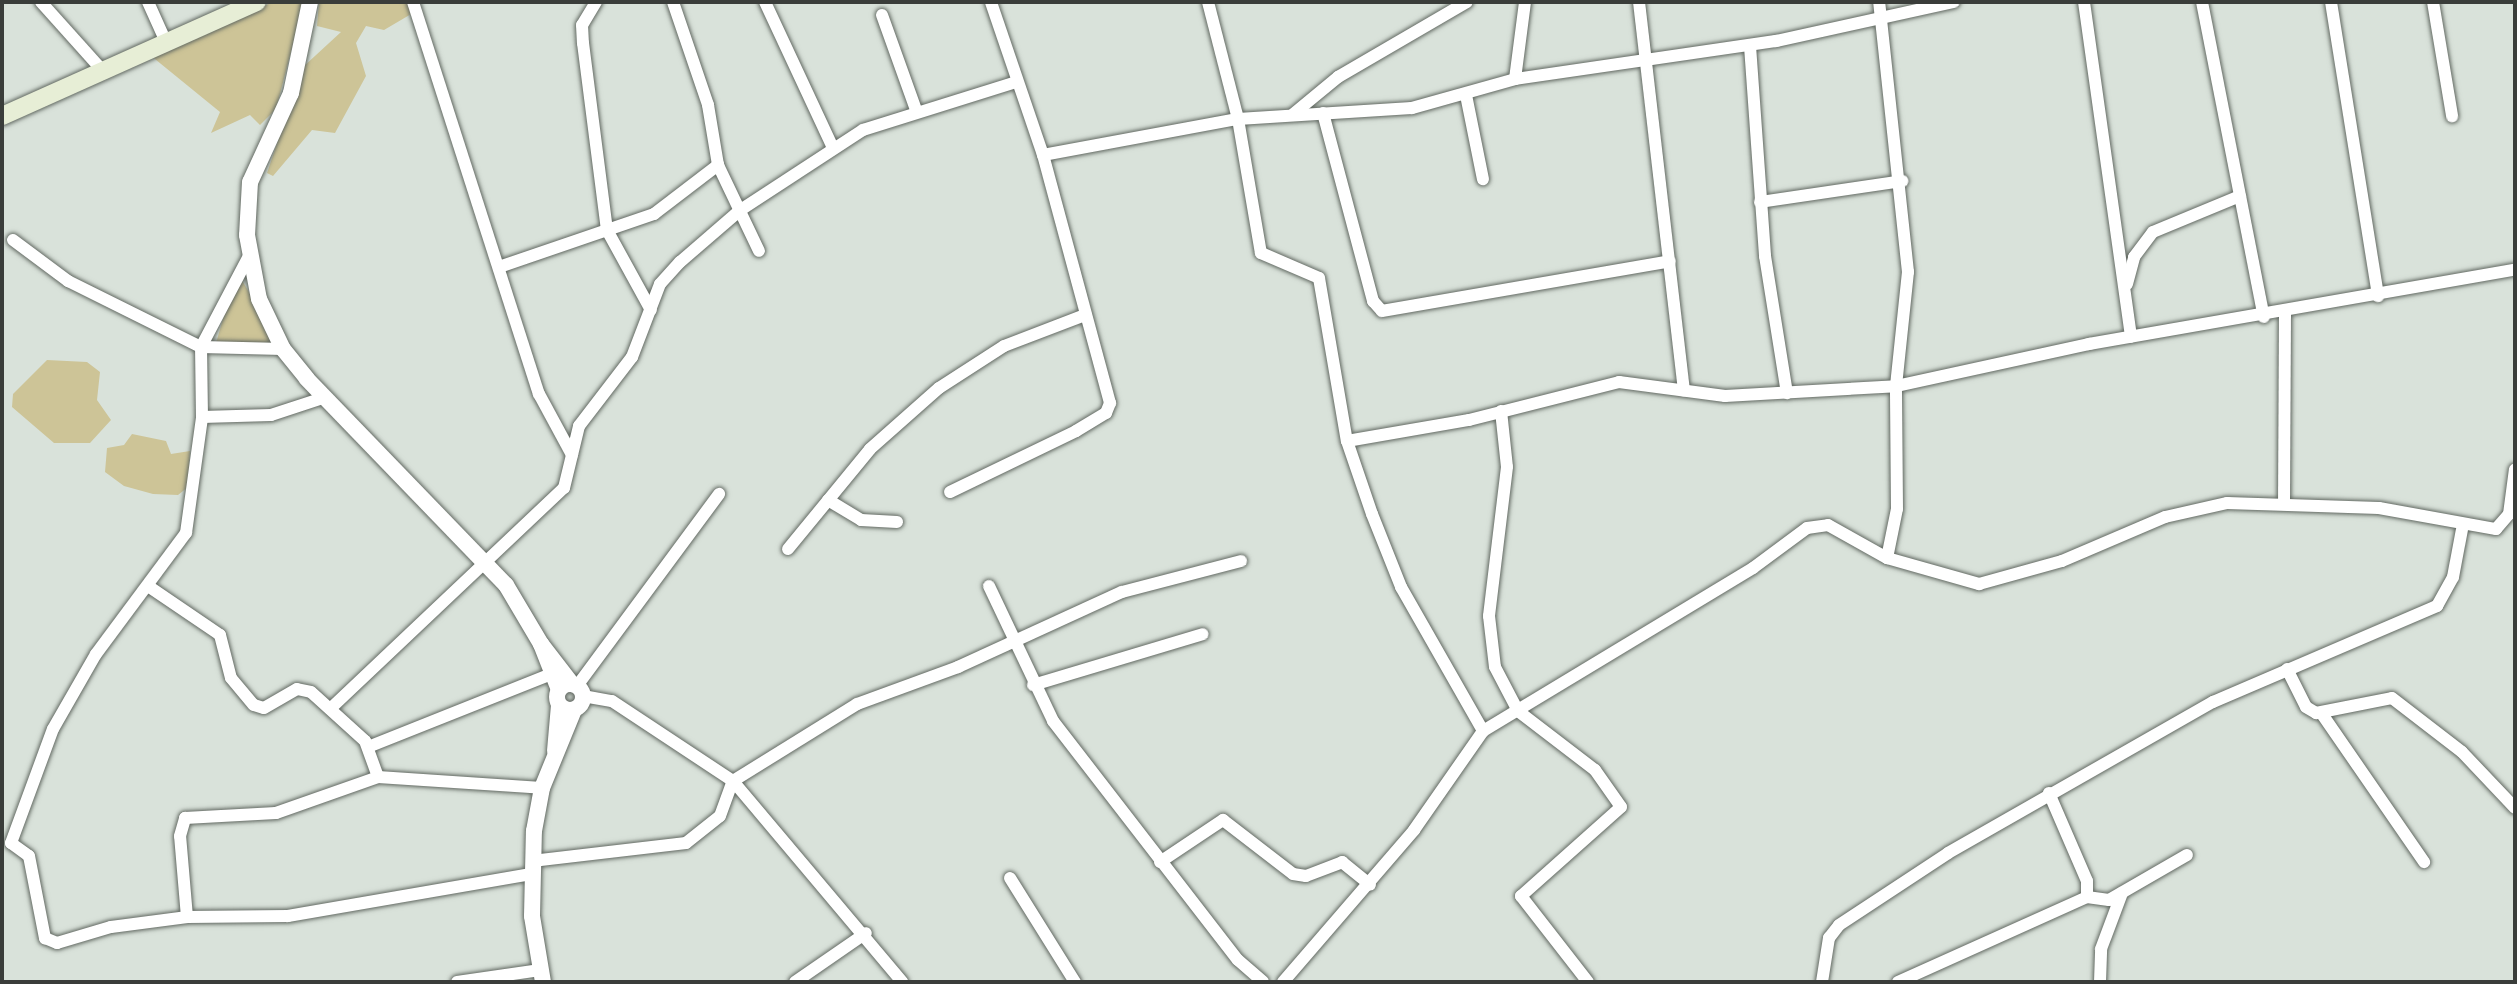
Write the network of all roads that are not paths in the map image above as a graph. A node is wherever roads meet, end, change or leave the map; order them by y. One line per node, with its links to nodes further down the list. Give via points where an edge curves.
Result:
1 (41, 2): 26 (street)
2 (148, 2): 23 (street)
3 (257, 2): 20 (main road)
4 (310, 2): 47 (street, via 291,93 250,182)
5 (413, 2): 49 (street)
6 (596, 2): 44 (street, via 582,25)
7 (673, 2): 38 (street, via 708,105)
8 (765, 2): 36 (street)
9 (991, 2): 28 (street)
10 (1208, 2): 35 (street)
11 (1467, 2): 32 (street, via 1338,77)
12 (1525, 2): 27 (street)
13 (1639, 2): 25 (street)
14 (1879, 2): 22 (street)
15 (1954, 2): 22 (street)
16 (2084, 2): 51 (street)
17 (2202, 2): 41 (street)
18 (2331, 2): 52 (street)
19 (2433, 2): 34 (street)
20 (235, 7): 23 (main road)
21 (882, 15): 30 (street)
22 (1880, 20): 24 (street); 40 (street)
23 (166, 42): 26 (main road)
24 (1750, 46): 25 (street); 42 (street)
25 (1647, 58): 27 (street); 48 (street)
26 (102, 70): 33 (main road)
27 (1515, 79): 29 (street)
28 (1016, 82): 30 (street); 37 (street)
29 (1466, 95): 31 (street, via 1412,108); 39 (street)
30 (916, 110): 36 (street)
31 (1323, 113): 32 (street); 48 (street, via 1373,301 1382,311)
32 (1292, 115): 35 (street)
33 (2, 116)
34 (2452, 116)
35 (1238, 119): 37 (street); 66 (street, via 1261,253 1319,278)
36 (833, 148): 43 (street)
37 (1043, 155): 55 (street)
38 (718, 165): 43 (street); 44 (street, via 669,206)
39 (1483, 179)
40 (1902, 181): 42 (street); 60 (street, via 1908,272)
41 (2240, 196): 51 (street, via 2153,232 2134,257); 56 (street)
42 (1760, 202): 62 (street)
43 (739, 211): 46 (street); 53 (street, via 669,272)
44 (607, 230): 49 (street); 53 (street)
45 (13, 240): 58 (street, via 68,281)
46 (759, 251)
47 (249, 256): 58 (street); 59 (street, via 259,299)
48 (1670, 261): 61 (street)
49 (502, 266): 67 (street, via 539,394)
50 (2515, 270): 52 (street)
51 (2125, 291): 57 (street)
52 (2378, 296): 54 (street)
53 (651, 310): 67 (street, via 632,357 579,426)
54 (2285, 313): 56 (street); 72 (street)
55 (1085, 315): 69 (street, via 1110,403 1106,413); 71 (street, via 970,365 870,449)
56 (2264, 317): 57 (street)
57 (2131, 337): 60 (street)
58 (201, 347): 59 (street); 65 (street)
59 (283, 349): 63 (street)
60 (1896, 386): 62 (street); 76 (street, via 1897,509)
61 (1684, 390): 62 (street, via 1725,396); 64 (street, via 1605,383)
62 (1787, 393)
63 (323, 398): 65 (street, via 271,415); 78 (street)
64 (1501, 411): 66 (street); 89 (street, via 1507,467 1489,641)
65 (202, 417): 79 (street, via 186,533)
66 (1347, 441): 91 (street, via 1401,587)
67 (572, 455): 78 (street, via 556,499)
68 (2515, 469): 74 (street, via 2506,523 2496,529)
69 (950, 492)
70 (719, 494): 87 (street)
71 (828, 500): 73 (street, via 861,520); 75 (street)
72 (2284, 504): 74 (street, via 2427,513); 76 (street, via 2200,507 2062,561 1979,584)
73 (897, 522)
74 (2463, 524): 84 (street, via 2453,577 2437,606)
75 (788, 549)
76 (1887, 558): 89 (street, via 1828,525 1807,528)
77 (1241, 561): 83 (street, via 1122,592)
78 (487, 562): 82 (street); 88 (street)
79 (148, 586): 88 (street, via 220,635 231,678 254,705 264,708 297,689); 98 (street, via 96,654 53,729)
80 (989, 586): 83 (street)
81 (1203, 634): 86 (street)
82 (541, 644): 85 (street); 87 (street)
83 (1012, 644): 86 (street); 94 (street, via 857,704)
84 (2287, 669): 90 (street, via 2306,707); 96 (street, via 2213,702)
85 (549, 675): 87 (street); 92 (street)
86 (1033, 685): 100 (street, via 1081,761)
87 (571, 695): 94 (street, via 612,701); 95 (street)
88 (330, 709): 92 (street)
89 (1518, 711): 91 (street); 116 (street, via 1584,760 1620,801 1616,816 1521,896)
90 (2322, 714): 97 (street, via 2392,698 2453,744); 101 (street)
91 (1483, 731): 104 (street)
92 (368, 747): 93 (street)
93 (378, 777): 95 (street); 107 (street, via 276,813 185,818 180,836)
94 (733, 781): 102 (street, via 720,816 686,843); 108 (street)
95 (542, 788): 102 (street)
96 (2049, 793): 106 (street, via 2087,881); 117 (street, via 1839,925 1829,938)
97 (2515, 808)
98 (7, 844): 107 (street, via 29,856 50,942)
99 (2187, 855): 105 (street)
100 (1160, 862): 104 (street, via 1223,820 1293,874 1306,876 1342,862); 114 (street)
101 (2424, 862)
102 (532, 868): 107 (street, via 275,918); 109 (street)
103 (1010, 878): 113 (street)
104 (1370, 885): 115 (street)
105 (2122, 893): 106 (street, via 2109,900); 119 (street, via 2101,949)
106 (2087, 897): 118 (street)
107 (187, 917)
108 (866, 933): 111 (street); 112 (street)
109 (542, 976): 110 (street)
110 (457, 982)
111 (795, 982)
112 (902, 982)
113 (1075, 982)
114 (1263, 982)
115 (1283, 982)
116 (1588, 982)
117 (1822, 982)
118 (1898, 982)
119 (2100, 982)

